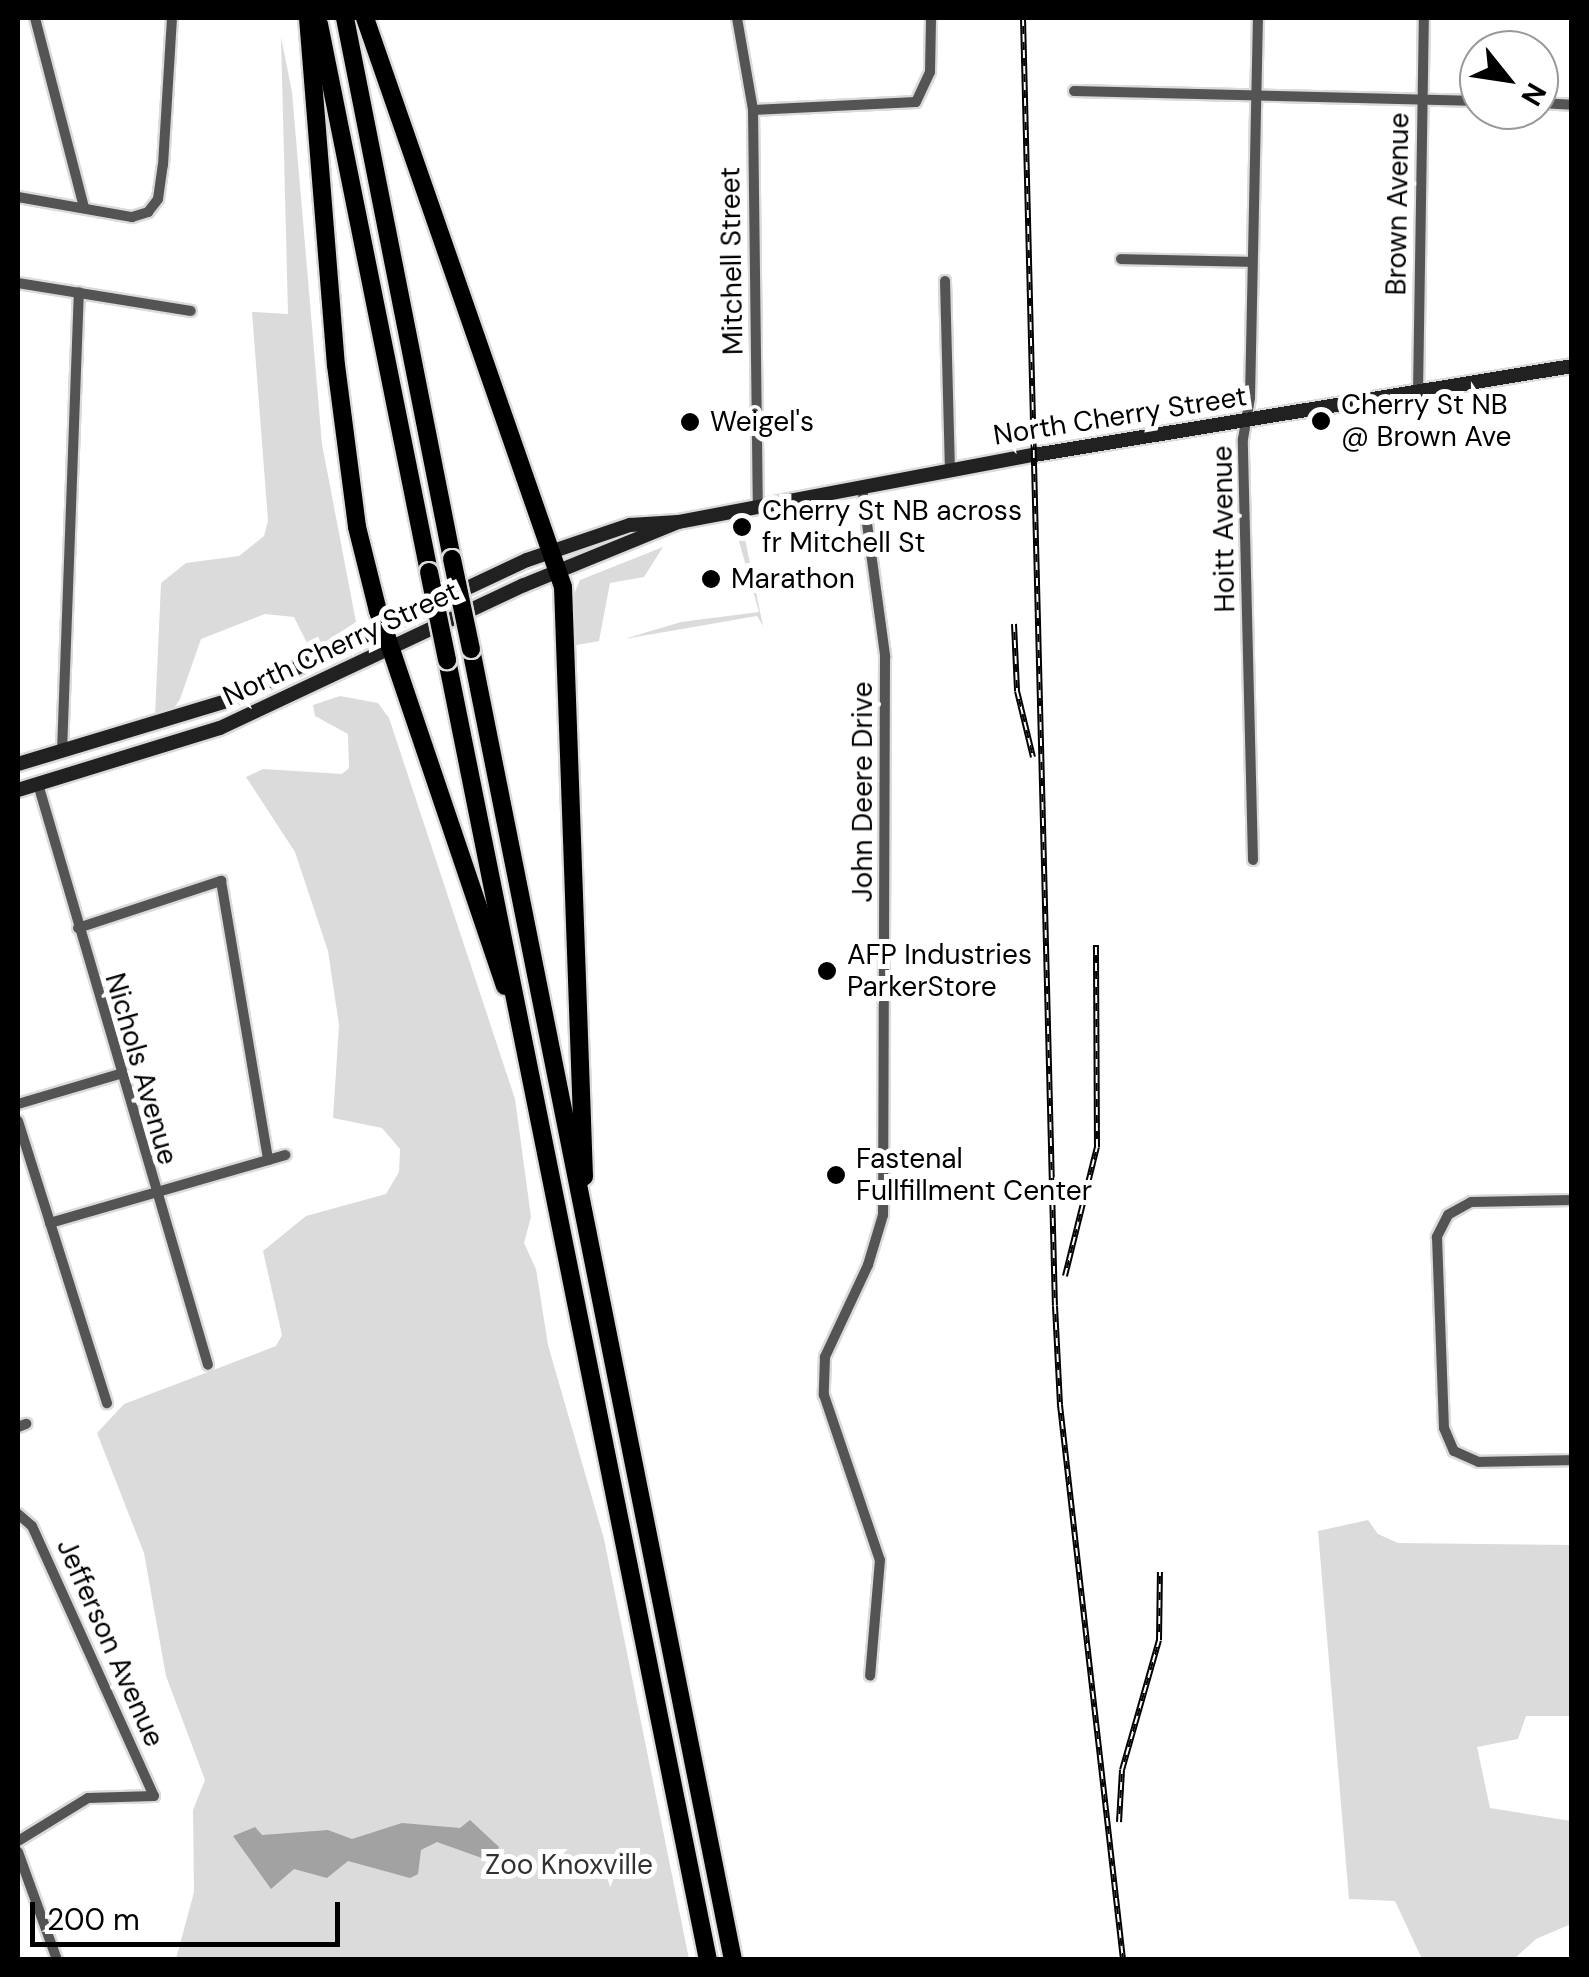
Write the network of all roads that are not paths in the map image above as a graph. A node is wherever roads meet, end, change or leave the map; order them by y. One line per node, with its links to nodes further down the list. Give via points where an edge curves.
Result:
1 (36, 18): 17 (street)
2 (172, 18): 17 (street, via 158,198 148,212 132,217)
3 (308, 18): 33 (highway, via 338,385 358,527)
4 (317, 18): 41 (highway, bridge)
5 (345, 18): 49 (highway, bridge)
6 (365, 18): 31 (highway)
7 (737, 18): 15 (street, Mitchell Street)
8 (931, 18): 15 (street, via 930,72 916,102)
9 (1258, 18): 12 (street, Hoitt Avenue)
10 (1424, 18): 13 (street, Brown Avenue)
11 (1074, 91): 12 (street)
12 (1257, 93): 13 (street); 19 (street, Hoitt Avenue)
13 (1422, 99): 14 (street); 25 (street, Brown Avenue)
14 (1459, 100)
15 (753, 110): 29 (street, Mitchell Street)
16 (18, 197): 17 (street)
17 (84, 208)
18 (1121, 259): 19 (street)
19 (1252, 262): 26 (street, Hoitt Avenue)
20 (945, 281): 27 (street)
21 (18, 283): 22 (street)
22 (79, 292): 23 (street); 35 (street)
23 (192, 311)
24 (1572, 366): 25 (street, North Cherry Street)
25 (1418, 392): 26 (street, North Cherry Street)
26 (1245, 422): 27 (street, North Cherry Street); 39 (street, Hoitt Avenue)
27 (950, 470): 28 (street, North Cherry Street)
28 (862, 487): 29 (street, North Cherry Street); 55 (street, John Deere Drive, via 885,656 883,1215 868,1265 825,1357 824,1396 880,1560)
29 (758, 506): 30 (street, North Cherry Street)
30 (678, 522): 31 (street, North Cherry Street, via 630,525); 32 (street, North Cherry Street)
31 (552, 550): 32 (highway); 33 (street, North Cherry Street)
32 (559, 571): 34 (street, North Cherry Street); 49 (highway)
33 (384, 630): 34 (highway); 35 (street, North Cherry Street, via 228,700)
34 (391, 650): 37 (street, North Cherry Street, via 220,728); 41 (highway)
35 (62, 752): 36 (street, North Cherry Street)
36 (18, 764)
37 (38, 784): 38 (street, North Cherry Street); 40 (street, Nichols Avenue)
38 (18, 790)
39 (1253, 860)
40 (78, 928): 42 (street, Nichols Avenue); 46 (street, via 221,881)
41 (527, 1048): 59 (highway)
42 (119, 1074): 43 (street); 47 (street, Nichols Avenue)
43 (18, 1104)
44 (18, 1122): 50 (street)
45 (285, 1155): 46 (street)
46 (268, 1160): 47 (street)
47 (152, 1193): 50 (street); 51 (street, Nichols Avenue)
48 (1572, 1200): 53 (street, via 1471,1202 1448,1215 1438,1237 1444,1428 1454,1451 1479,1462)
49 (585, 1218): 60 (highway)
50 (50, 1223): 52 (street)
51 (208, 1364)
52 (107, 1403)
53 (1572, 1460)
54 (18, 1514): 56 (street, Jefferson Avenue, via 32,1526 154,1796 88,1798)
55 (870, 1676)
56 (18, 1841)
57 (18, 1852): 58 (street)
58 (57, 1960)
59 (708, 1960)
60 (733, 1960)

